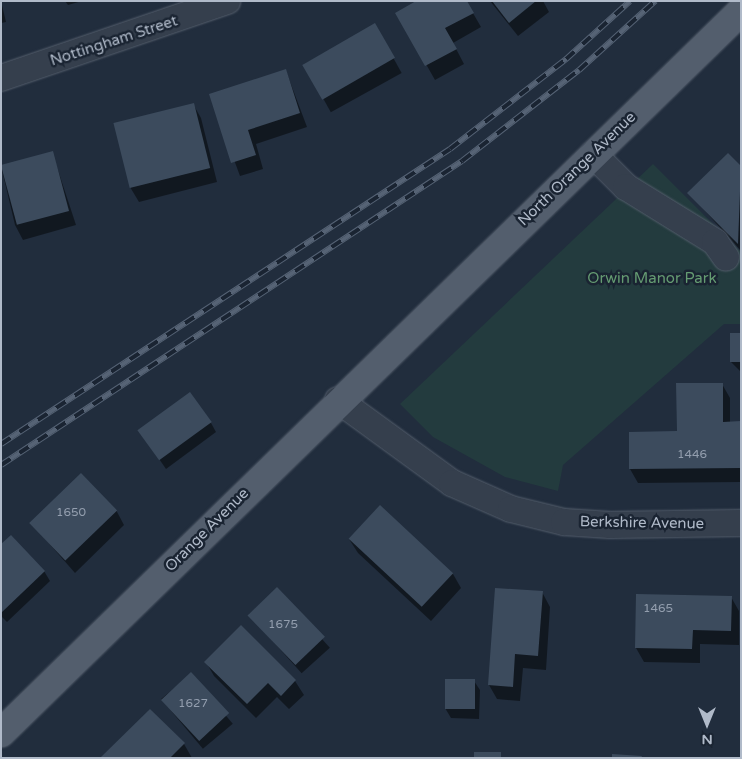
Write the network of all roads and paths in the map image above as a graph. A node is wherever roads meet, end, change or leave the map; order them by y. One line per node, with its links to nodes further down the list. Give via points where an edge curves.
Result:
1 (227, 1): 3 (street, Nottingham Street)
2 (741, 11): 4 (main road, North Orange Avenue)
3 (1, 78)
4 (592, 154): 5 (street, via 626,187 715,242); 6 (main road, North Orange Avenue)
5 (726, 258)
6 (413, 328): 7 (main road, Orange Avenue)
7 (338, 400): 8 (street, Berkshire Avenue, via 452,483 511,509 564,522 610,525); 9 (main road, Orange Avenue)
8 (741, 523)
9 (1, 733)

